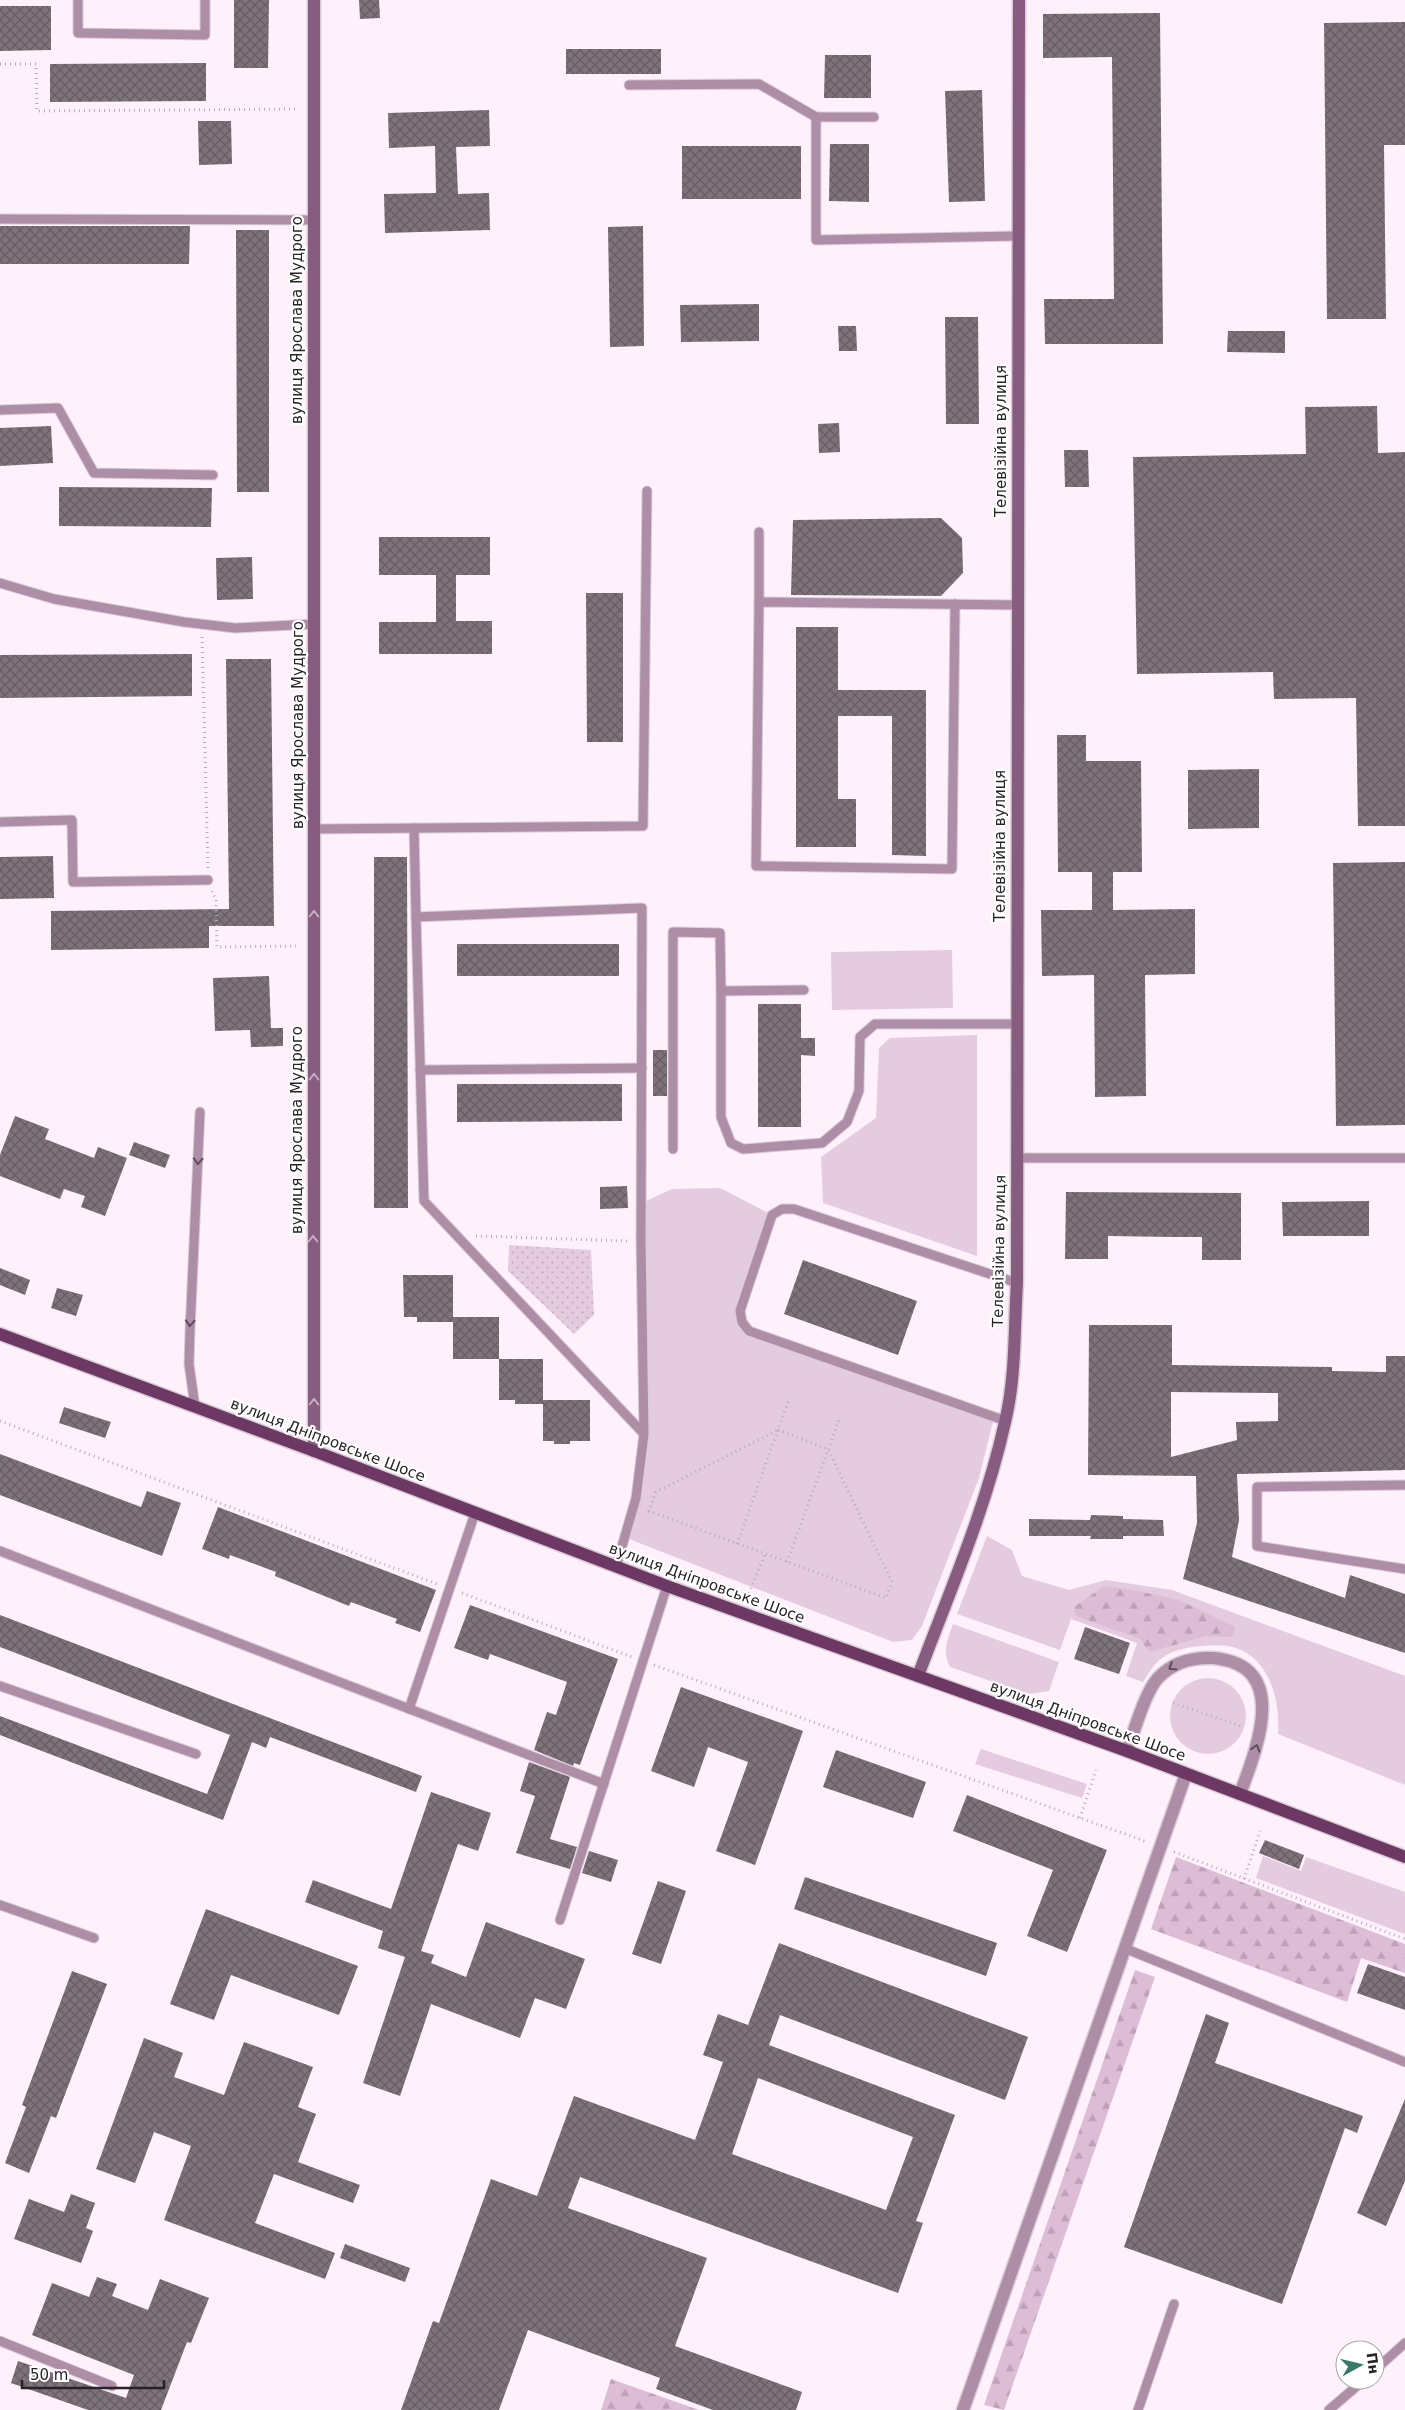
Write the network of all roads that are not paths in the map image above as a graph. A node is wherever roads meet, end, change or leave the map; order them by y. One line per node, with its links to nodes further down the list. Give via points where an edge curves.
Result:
1 (78, 0): 2 (lane, via 78,33 205,35)
2 (205, 0)
3 (314, 0): 9 (street, вулиця Ярослава Мудрого)
4 (1019, 0): 10 (street, Телевізійна вулиця)
5 (629, 85): 6 (lane, via 759,84)
6 (816, 117): 7 (lane); 10 (lane, via 816,240)
7 (874, 117)
8 (0, 219): 9 (lane)
9 (313, 220): 19 (street, вулиця Ярослава Мудрого)
10 (1017, 236): 18 (street, Телевізійна вулиця)
11 (0, 410): 12 (lane, via 58,408 94,473)
12 (213, 475)
13 (647, 491): 21 (lane, via 643,826)
14 (759, 532): 16 (lane)
15 (0, 584): 19 (lane, via 54,598 202,624 235,628)
16 (759, 602): 17 (lane); 17 (lane, via 756,866 952,868)
17 (955, 604): 18 (lane)
18 (1017, 605): 27 (street, Телевізійна вулиця)
19 (314, 624): 22 (street, вулиця Ярослава Мудрого)
20 (0, 822): 23 (lane, via 72,820 73,882)
21 (414, 828): 22 (lane); 24 (lane)
22 (314, 829): 39 (street, вулиця Ярослава Мудрого, one-way to 22)
23 (208, 880)
24 (416, 917): 28 (lane, via 642,908); 29 (lane)
25 (720, 990): 26 (lane); 27 (lane, via 721,1117 731,1143 743,1149 822,1142 848,1122 860,1092 860,1037 875,1024); 31 (lane, via 720,933 673,932)
26 (804, 990)
27 (1017, 1024): 32 (street, Телевізійна вулиця)
28 (642, 1068): 29 (lane); 38 (lane)
29 (420, 1070): 38 (lane, via 424,1201)
30 (200, 1112): 36 (lane, one-way to 36, via 189,1364)
31 (673, 1150)
32 (1016, 1158): 33 (lane); 34 (street, Телевізійна вулиця)
33 (1405, 1158)
34 (1016, 1282): 37 (street, Телевізійна вулиця, via 1012,1381); 37 (lane, via 794,1209 782,1210 772,1215 740,1311 748,1331)
35 (0, 1334): 36 (main road, вулиця Дніпровське Шосе)
36 (195, 1407): 39 (main road, вулиця Дніпровське Шосе)
37 (1006, 1421): 46 (street, Телевізійна вулиця, via 990,1481)
38 (644, 1434): 43 (lane, via 636,1498)
39 (314, 1451): 41 (main road, вулиця Дніпровське Шосе)
40 (1405, 1485): 44 (lane, via 1257,1487 1257,1546)
41 (475, 1513): 43 (main road, вулиця Дніпровське Шосе); 48 (lane)
42 (0, 1552): 48 (lane)
43 (616, 1567): 45 (main road, вулиця Дніпровське Шосе)
44 (1405, 1569)
45 (667, 1586): 46 (main road, вулиця Дніпровське Шосе); 52 (lane)
46 (918, 1676): 49 (main road, вулиця Дніпровське Шосе)
47 (0, 1686): 50 (lane)
48 (409, 1709): 52 (lane)
49 (1127, 1751): 51 (main road, вулиця Дніпровське Шосе); 53 (street, one-way to 49, via 1264,1720 1255,1680 1235,1662 1203,1658 1188,1660 1168,1669 1151,1687)
50 (196, 1754)
51 (1186, 1774): 53 (main road, вулиця Дніпровське Шосе); 58 (street)
52 (604, 1784): 56 (lane)
53 (1240, 1794): 54 (main road, вулиця Дніпровське Шосе)
54 (1405, 1857)
55 (0, 1905): 57 (lane)
56 (560, 1920)
57 (94, 1938)
58 (1124, 1948): 59 (lane); 66 (street)
59 (1405, 2062)
60 (1174, 2304): 67 (lane)
61 (0, 2341): 64 (lane)
62 (1405, 2343): 63 (lane)
63 (1385, 2361)
64 (112, 2386)
65 (1352, 2390): 68 (lane)
66 (963, 2410)
67 (1138, 2410)
68 (1329, 2410)

